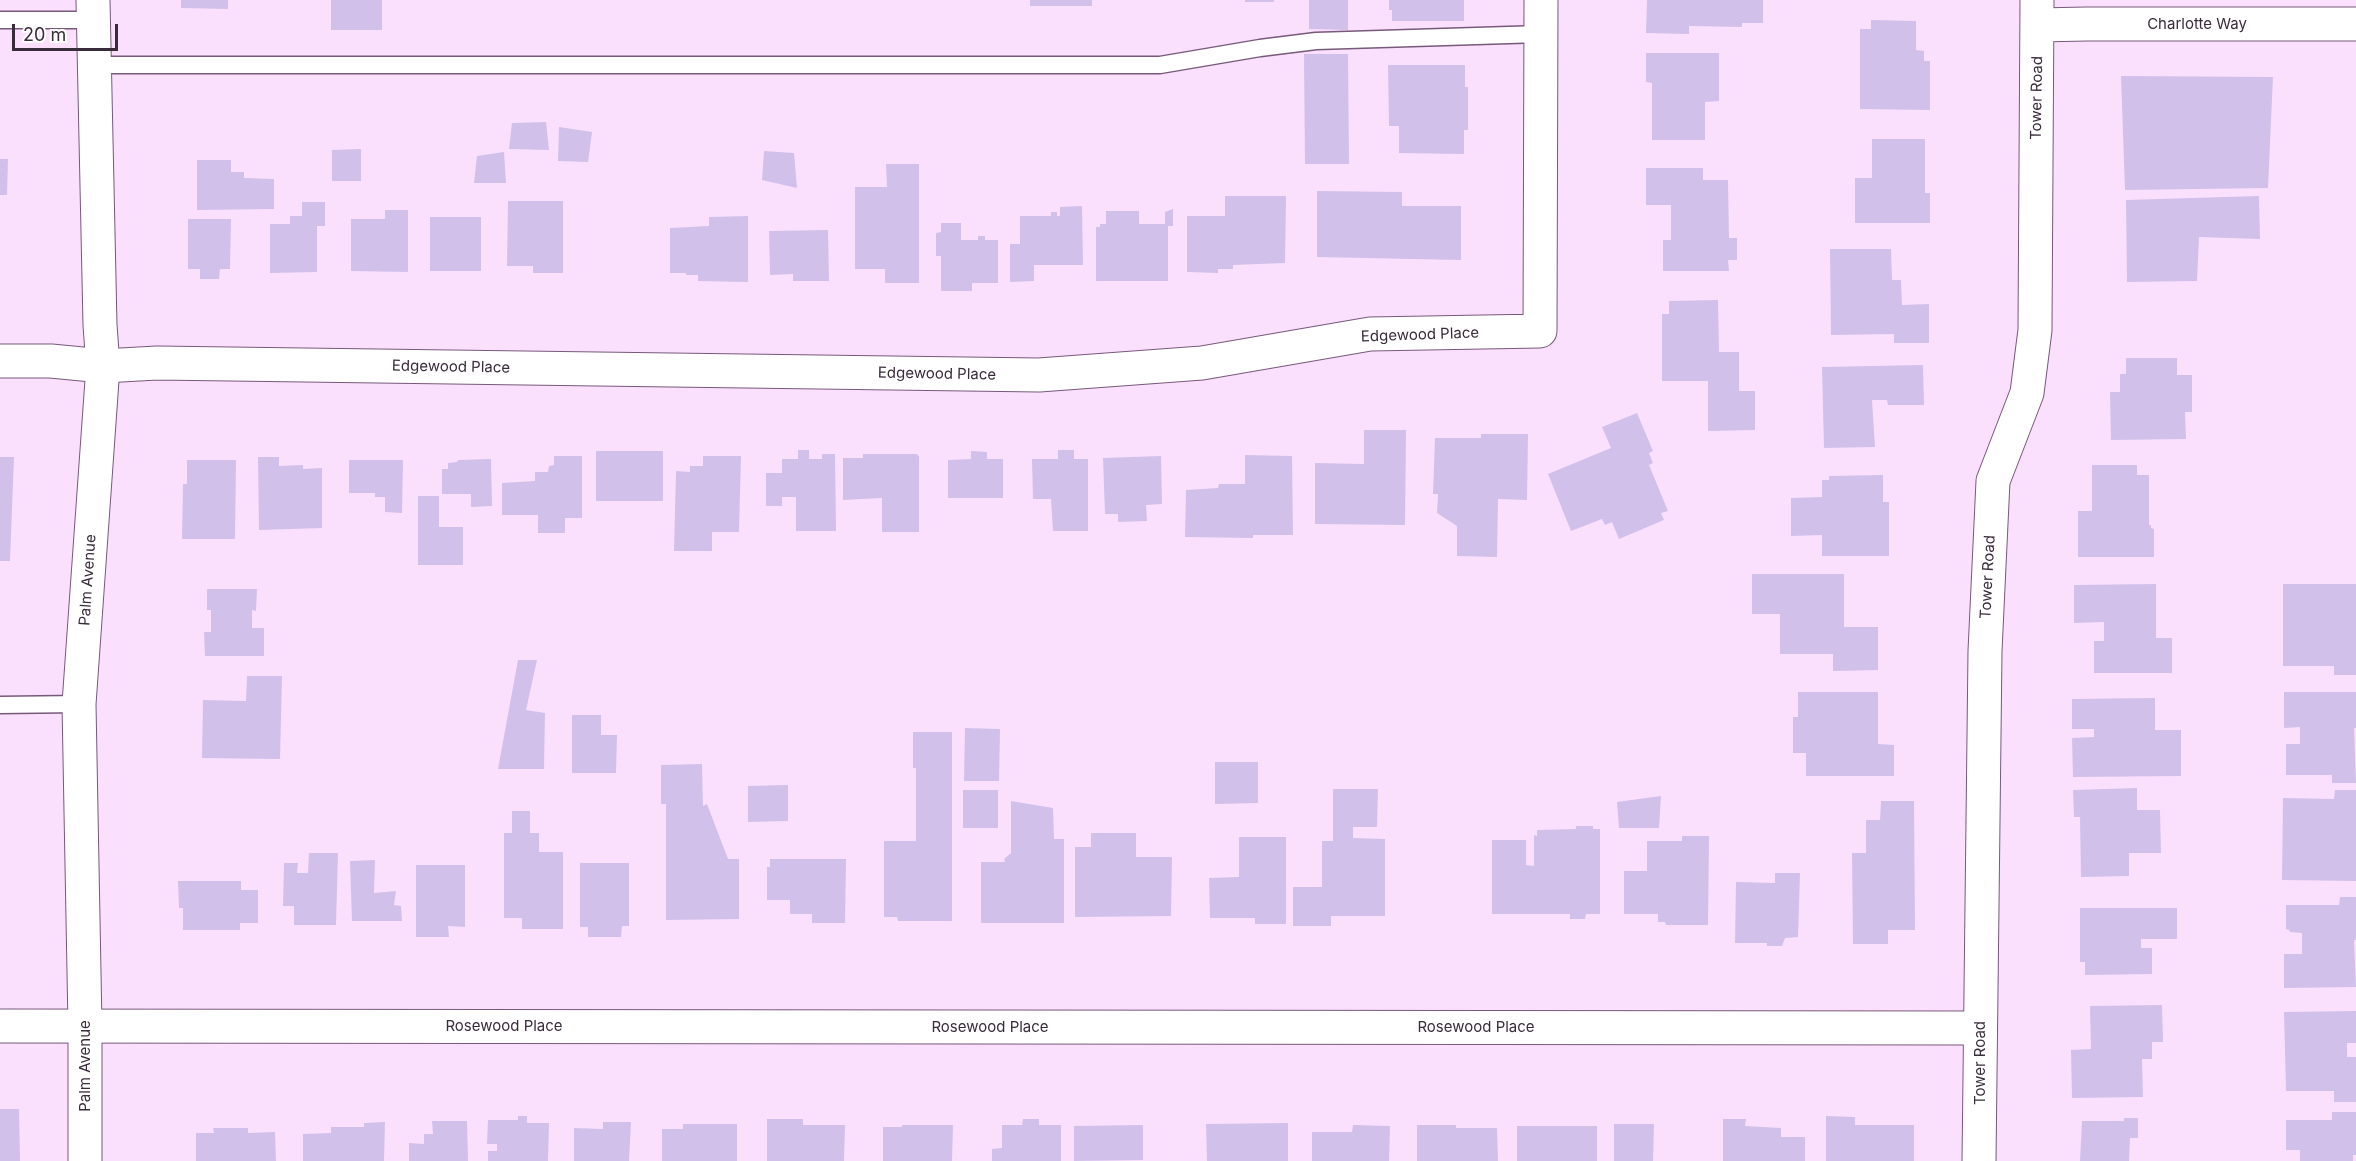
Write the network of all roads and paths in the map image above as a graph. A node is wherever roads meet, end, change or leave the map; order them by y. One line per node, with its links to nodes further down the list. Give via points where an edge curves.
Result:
1 (1541, 0): 6 (street, Edgewood Place)
2 (93, 10): 4 (lane); 7 (street, Palm Avenue)
3 (2038, 13): 5 (street, Charlotte Way, via 2087,24); 14 (street, Tower Road, via 2035,330 2027,393 1993,482 1984,651)
4 (0, 20)
5 (2356, 24)
6 (1541, 34): 7 (lane, via 1316,41 1160,65); 9 (street, Edgewood Place, via 1540,331 1370,334 1202,363 1038,375 157,363)
7 (94, 65): 9 (street, Palm Avenue)
8 (0, 362): 9 (street, Edgewood Place)
9 (103, 366): 10 (street, Palm Avenue)
10 (79, 704): 11 (lane); 13 (street, Palm Avenue)
11 (0, 705)
12 (0, 1026): 13 (street, Rosewood Place)
13 (85, 1026): 14 (street, Rosewood Place); 15 (street, Palm Avenue)
14 (1980, 1028): 16 (street, Tower Road)
15 (85, 1161)
16 (1979, 1161)

